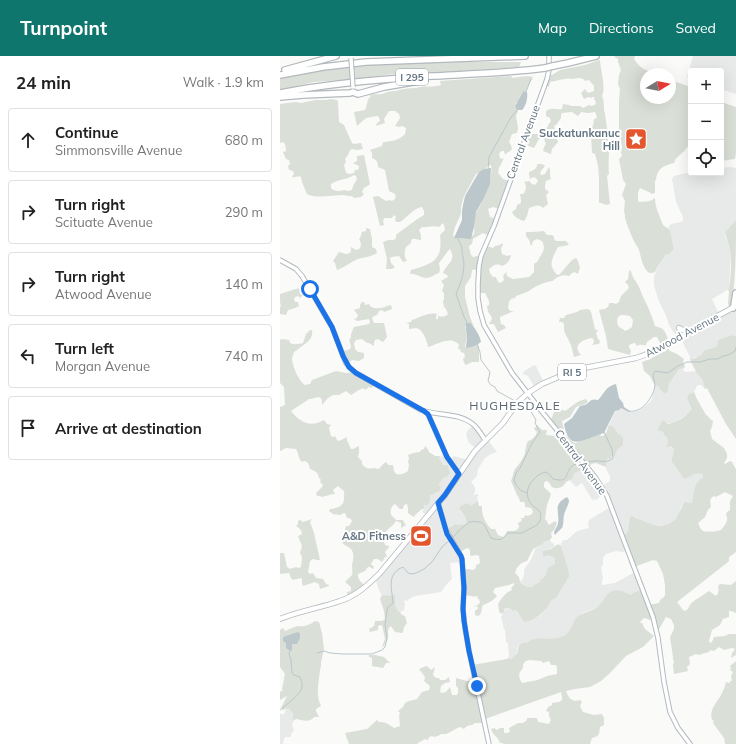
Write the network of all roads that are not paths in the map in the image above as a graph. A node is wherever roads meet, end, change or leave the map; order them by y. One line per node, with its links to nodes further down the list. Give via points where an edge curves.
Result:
1 (336, 56): 10 (highway)
2 (418, 56): 8 (highway)
3 (525, 56): 8 (highway, I 295)
4 (549, 56): 21 (street, Central Avenue, via 547,79 481,256 478,284 484,325 507,366)
5 (596, 56): 9 (highway, I 295)
6 (600, 56): 9 (highway)
7 (351, 57): 13 (street, bridge)
8 (459, 58): 12 (highway, I 295, via 360,62)
9 (587, 59): 11 (highway, I 295, bridge, via 545,68)
10 (280, 72)
11 (459, 74): 13 (highway, via 358,94); 14 (highway, I 295, via 355,82)
12 (280, 75)
13 (353, 90): 15 (highway, via 350,93)
14 (280, 93)
15 (280, 97)
16 (280, 260): 22 (street, via 296,269 302,276 332,327 349,367)
17 (736, 293): 18 (highway)
18 (734, 308): 20 (main road, Atwood Avenue / RI 5)
19 (679, 328): 20 (main road)
20 (690, 331): 21 (main road, Atwood Avenue / RI 5, via 641,357 570,372)
21 (528, 393): 23 (main road, Atwood Avenue / RI 5); 28 (street, Central Avenue, via 596,477 610,500 653,617 670,712)
22 (424, 411): 23 (street, via 465,420); 24 (street, via 428,414 447,457)
23 (486, 440): 24 (main road, Atwood Avenue / RI 5)
24 (459, 474): 25 (main road, Atwood Avenue / RI 5)
25 (438, 503): 26 (main road, Atwood Avenue / RI 5, via 366,587 340,601); 27 (street, via 446,530 462,559 463,615 469,655)
26 (280, 619)
27 (489, 744)
28 (690, 744)

